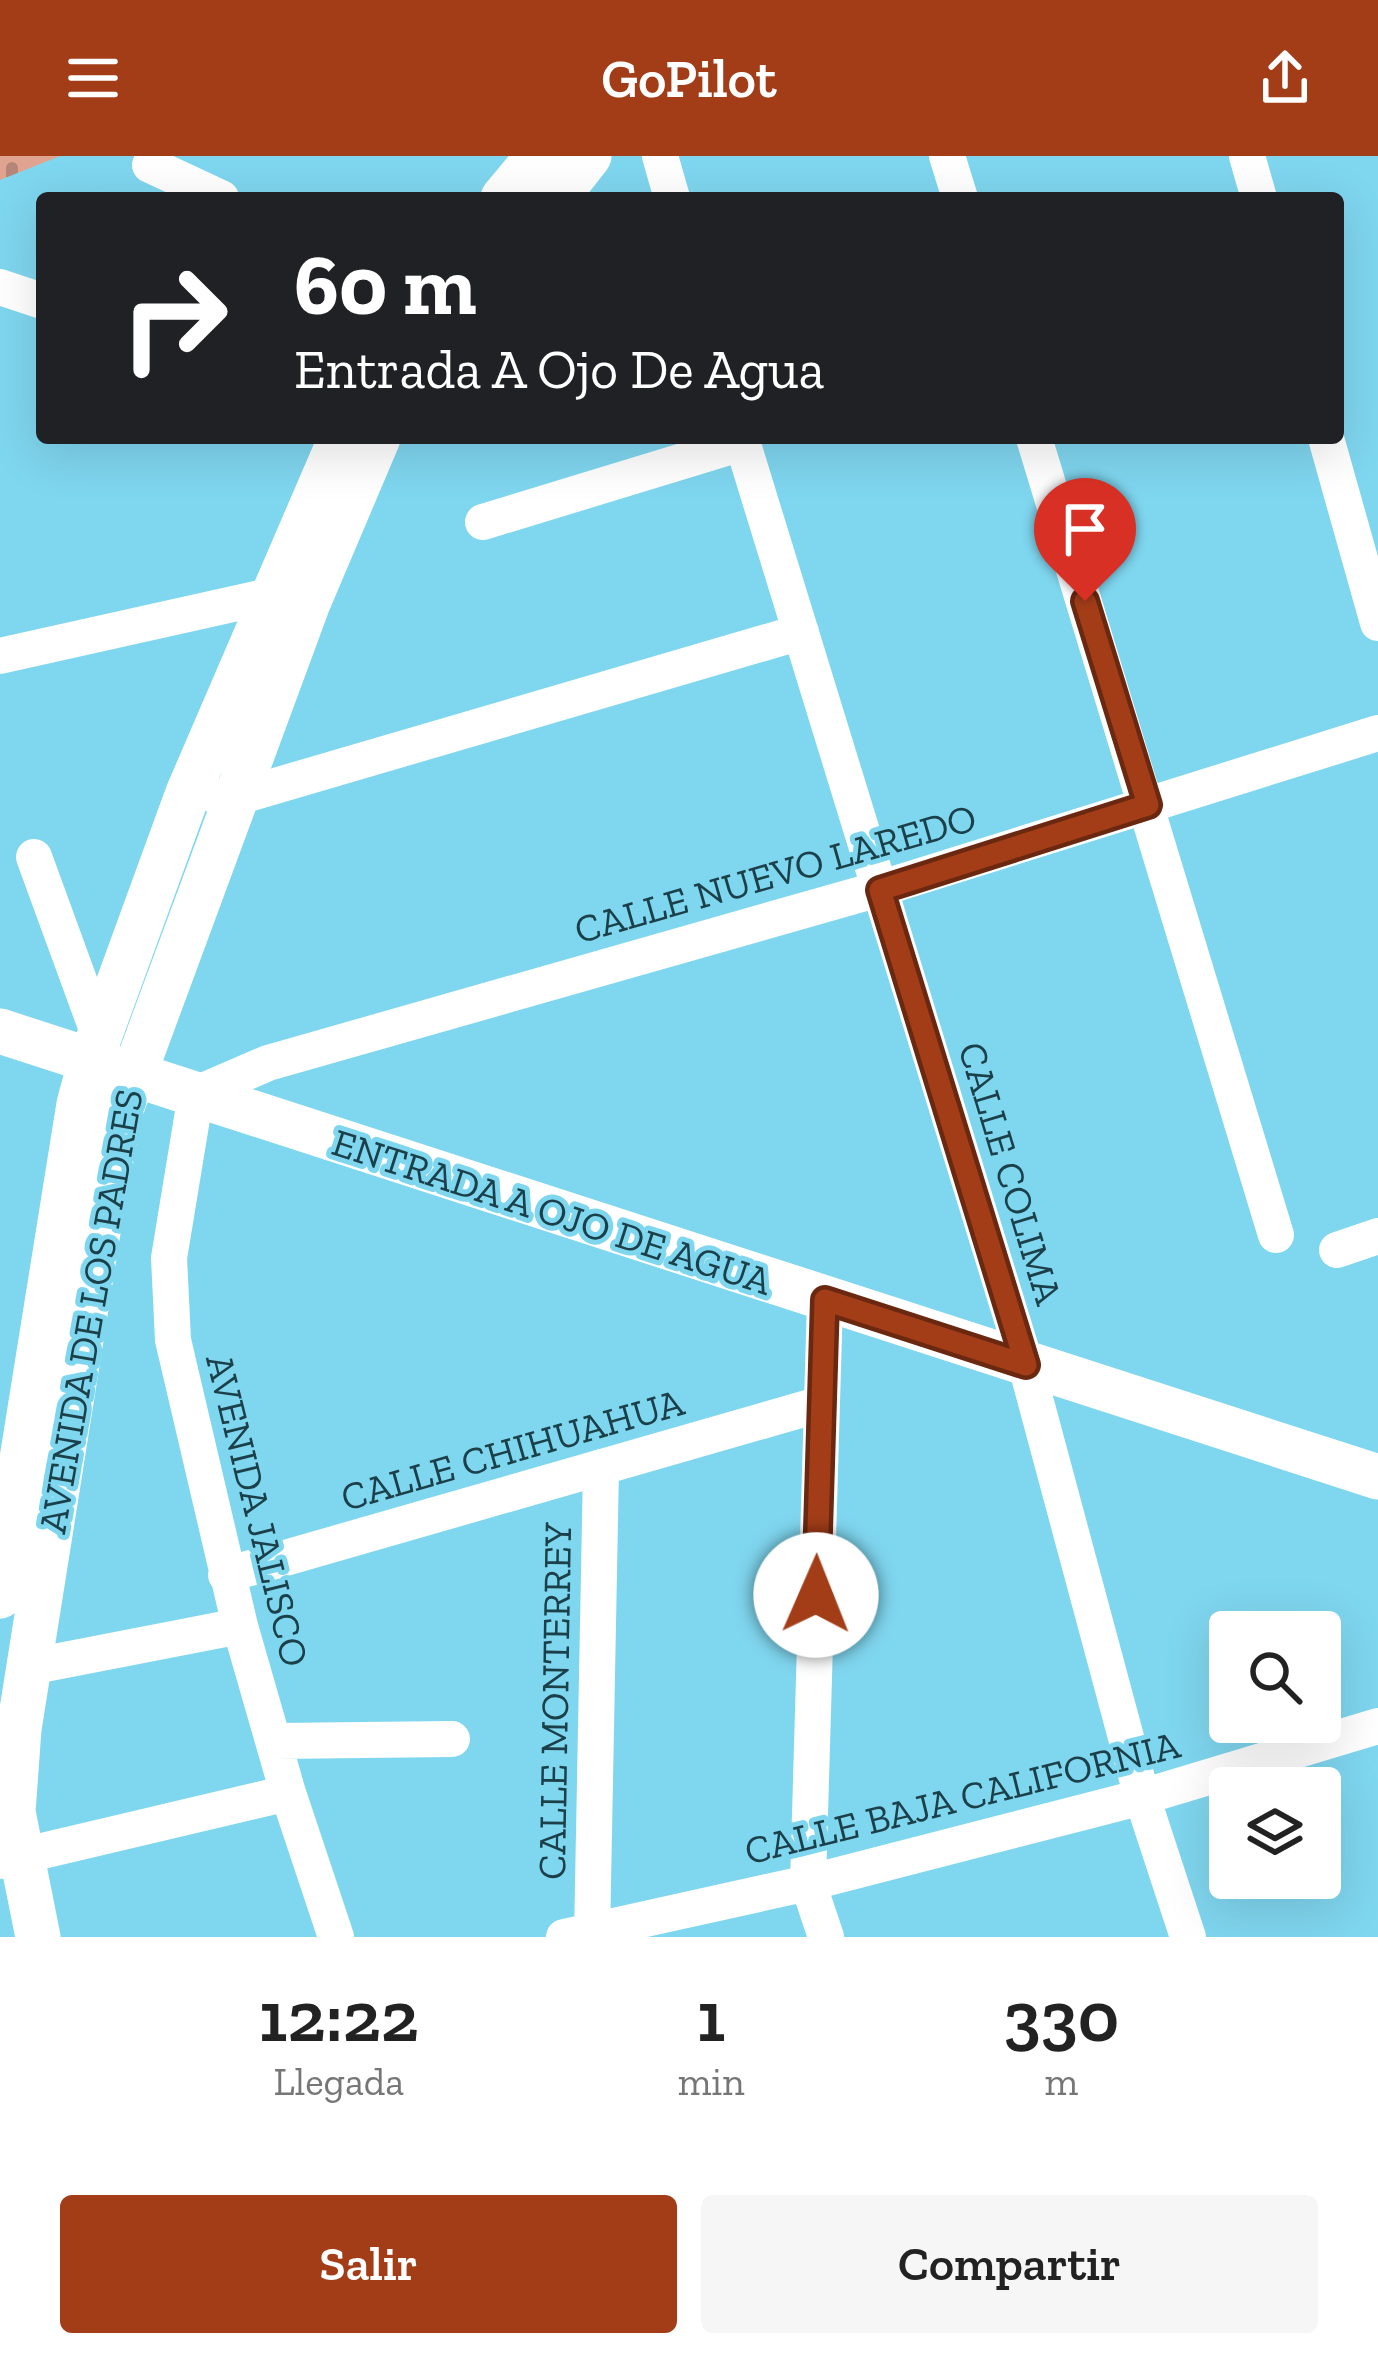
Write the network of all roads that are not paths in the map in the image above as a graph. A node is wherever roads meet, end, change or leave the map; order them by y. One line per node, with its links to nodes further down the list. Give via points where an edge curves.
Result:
1 (538, 156): 8 (street)
2 (589, 156): 9 (street)
3 (660, 156): 10 (street)
4 (946, 156): 11 (street)
5 (1247, 156): 12 (street)
6 (150, 165): 7 (street)
7 (208, 192)
8 (508, 192)
9 (561, 192)
10 (670, 192)
11 (958, 192)
12 (1256, 192)
13 (0, 287): 14 (street)
14 (36, 299)
15 (337, 444): 22 (street, AVENIDA DE LOS PADRES)
16 (375, 444): 28 (street, AVENIDA DE LOS PADRES)
17 (732, 444): 21 (street)
18 (743, 444): 24 (street, CALLE COLIMA)
19 (1036, 444): 29 (street)
20 (1328, 444): 23 (street)
21 (483, 522)
22 (269, 596): 25 (street); 27 (street, AVENIDA DE LOS PADRES)
23 (1378, 623)
24 (801, 632): 28 (street); 31 (street, CALLE COLIMA)
25 (0, 656)
26 (1378, 733): 29 (street, CALLE NUEVO LAREDO)
27 (188, 793): 28 (street); 33 (street, AVENIDA DE LOS PADRES)
28 (234, 799): 34 (street, AVENIDA DE LOS PADRES)
29 (1148, 805): 31 (street, CALLE NUEVO LAREDO); 36 (street)
30 (34, 857): 33 (street)
31 (880, 890): 35 (street, CALLE NUEVO LAREDO, via 268,1063); 40 (street, CALLE COLIMA)
32 (0, 1031): 33 (street, ENTRADA A OJO DE AGUA)
33 (95, 1047): 34 (street, ENTRADA A OJO DE AGUA); 45 (street, AVENIDA DE LOS PADRES)
34 (134, 1072): 35 (street, ENTRADA A OJO DE AGUA); 47 (street, AVENIDA DE LOS PADRES, via 105,1188)
35 (196, 1094): 39 (street, ENTRADA A OJO DE AGUA); 44 (street, AVENIDA JALISCO, via 170,1258 173,1340)
36 (1276, 1235)
37 (1378, 1236): 38 (street)
38 (1337, 1250)
39 (825, 1300): 40 (street, ENTRADA A OJO DE AGUA); 41 (street)
40 (1026, 1365): 43 (street, ENTRADA A OJO DE AGUA); 52 (street, CALLE COLIMA)
41 (821, 1404): 42 (street, CALLE CHIHUAHUA); 54 (street)
42 (601, 1467): 44 (street, CALLE CHIHUAHUA); 55 (street, CALLE MONTERREY)
43 (1378, 1477)
44 (226, 1575): 46 (street, AVENIDA JALISCO)
45 (0, 1596)
46 (240, 1627): 47 (street); 50 (street, AVENIDA JALISCO)
47 (28, 1667): 53 (street, AVENIDA DE LOS PADRES)
48 (1378, 1726): 52 (street, CALLE BAJA CALIFORNIA)
49 (452, 1739): 50 (street)
50 (274, 1741): 51 (street, AVENIDA JALISCO)
51 (288, 1793): 53 (street); 57 (street, AVENIDA JALISCO)
52 (1142, 1797): 54 (street, CALLE BAJA CALIFORNIA); 59 (street, CALLE COLIMA)
53 (11, 1858): 56 (street, AVENIDA DE LOS PADRES)
54 (808, 1882): 55 (street, CALLE BAJA CALIFORNIA); 58 (street)
55 (582, 1935)
56 (38, 1937)
57 (336, 1937)
58 (826, 1937)
59 (1188, 1937)

